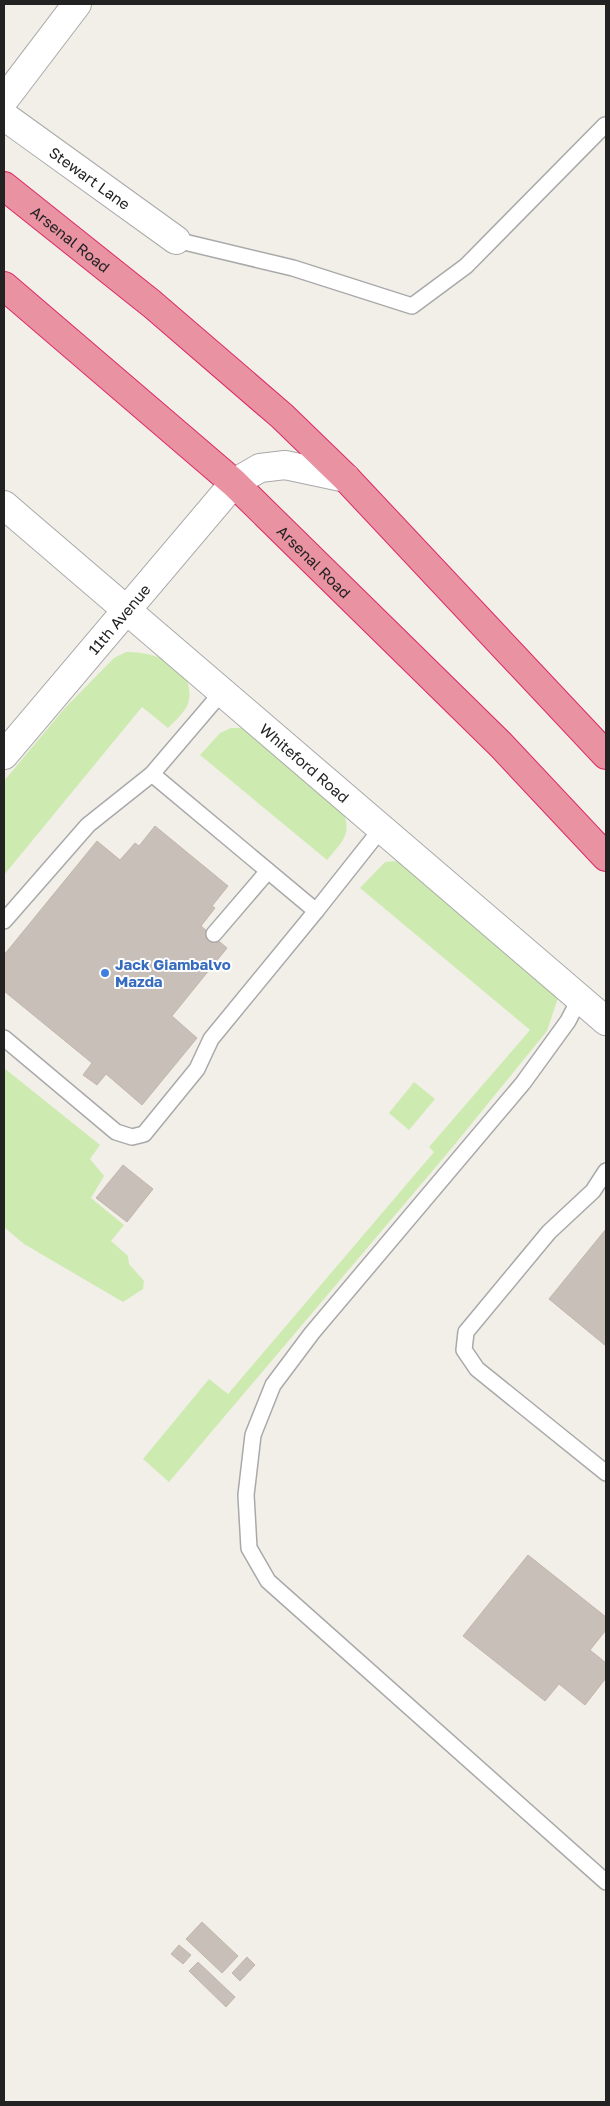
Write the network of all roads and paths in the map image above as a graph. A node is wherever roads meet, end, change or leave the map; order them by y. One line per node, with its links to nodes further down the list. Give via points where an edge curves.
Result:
1 (77, 4): 2 (street)
2 (4, 100)
3 (4, 116): 6 (street, Stewart Lane)
4 (605, 126): 6 (lane, via 466,266 412,306 293,268)
5 (4, 186): 8 (highway, Arsenal Road, via 152,304 282,416)
6 (176, 240)
7 (4, 286): 9 (highway, Arsenal Road)
8 (346, 478): 9 (street, via 285,465 260,468); 13 (highway, Arsenal Road)
9 (234, 483): 11 (street, 11th Avenue); 17 (highway, Arsenal Road, via 500,745)
10 (4, 505): 11 (street, Whiteford Road)
11 (127, 611): 12 (street, Whiteford Road); 14 (street, 11th Avenue)
12 (222, 692): 15 (lane); 16 (street, Whiteford Road)
13 (606, 754)
14 (4, 755)
15 (152, 774): 18 (lane); 20 (lane, via 88,825)
16 (382, 829): 19 (lane); 22 (street, Whiteford Road)
17 (606, 857)
18 (268, 871): 19 (lane); 21 (lane)
19 (316, 911): 24 (lane, via 211,1039 197,1069 144,1134 132,1137 116,1132)
20 (4, 921)
21 (214, 934)
22 (580, 998): 23 (street, Whiteford Road); 27 (lane, via 568,1021 523,1083 312,1333 273,1385 253,1434 246,1494 249,1548 268,1581)
23 (606, 1021)
24 (4, 1038)
25 (606, 1171): 26 (lane, via 593,1191 549,1232 466,1332 464,1350 477,1369)
26 (606, 1473)
27 (606, 1882)

